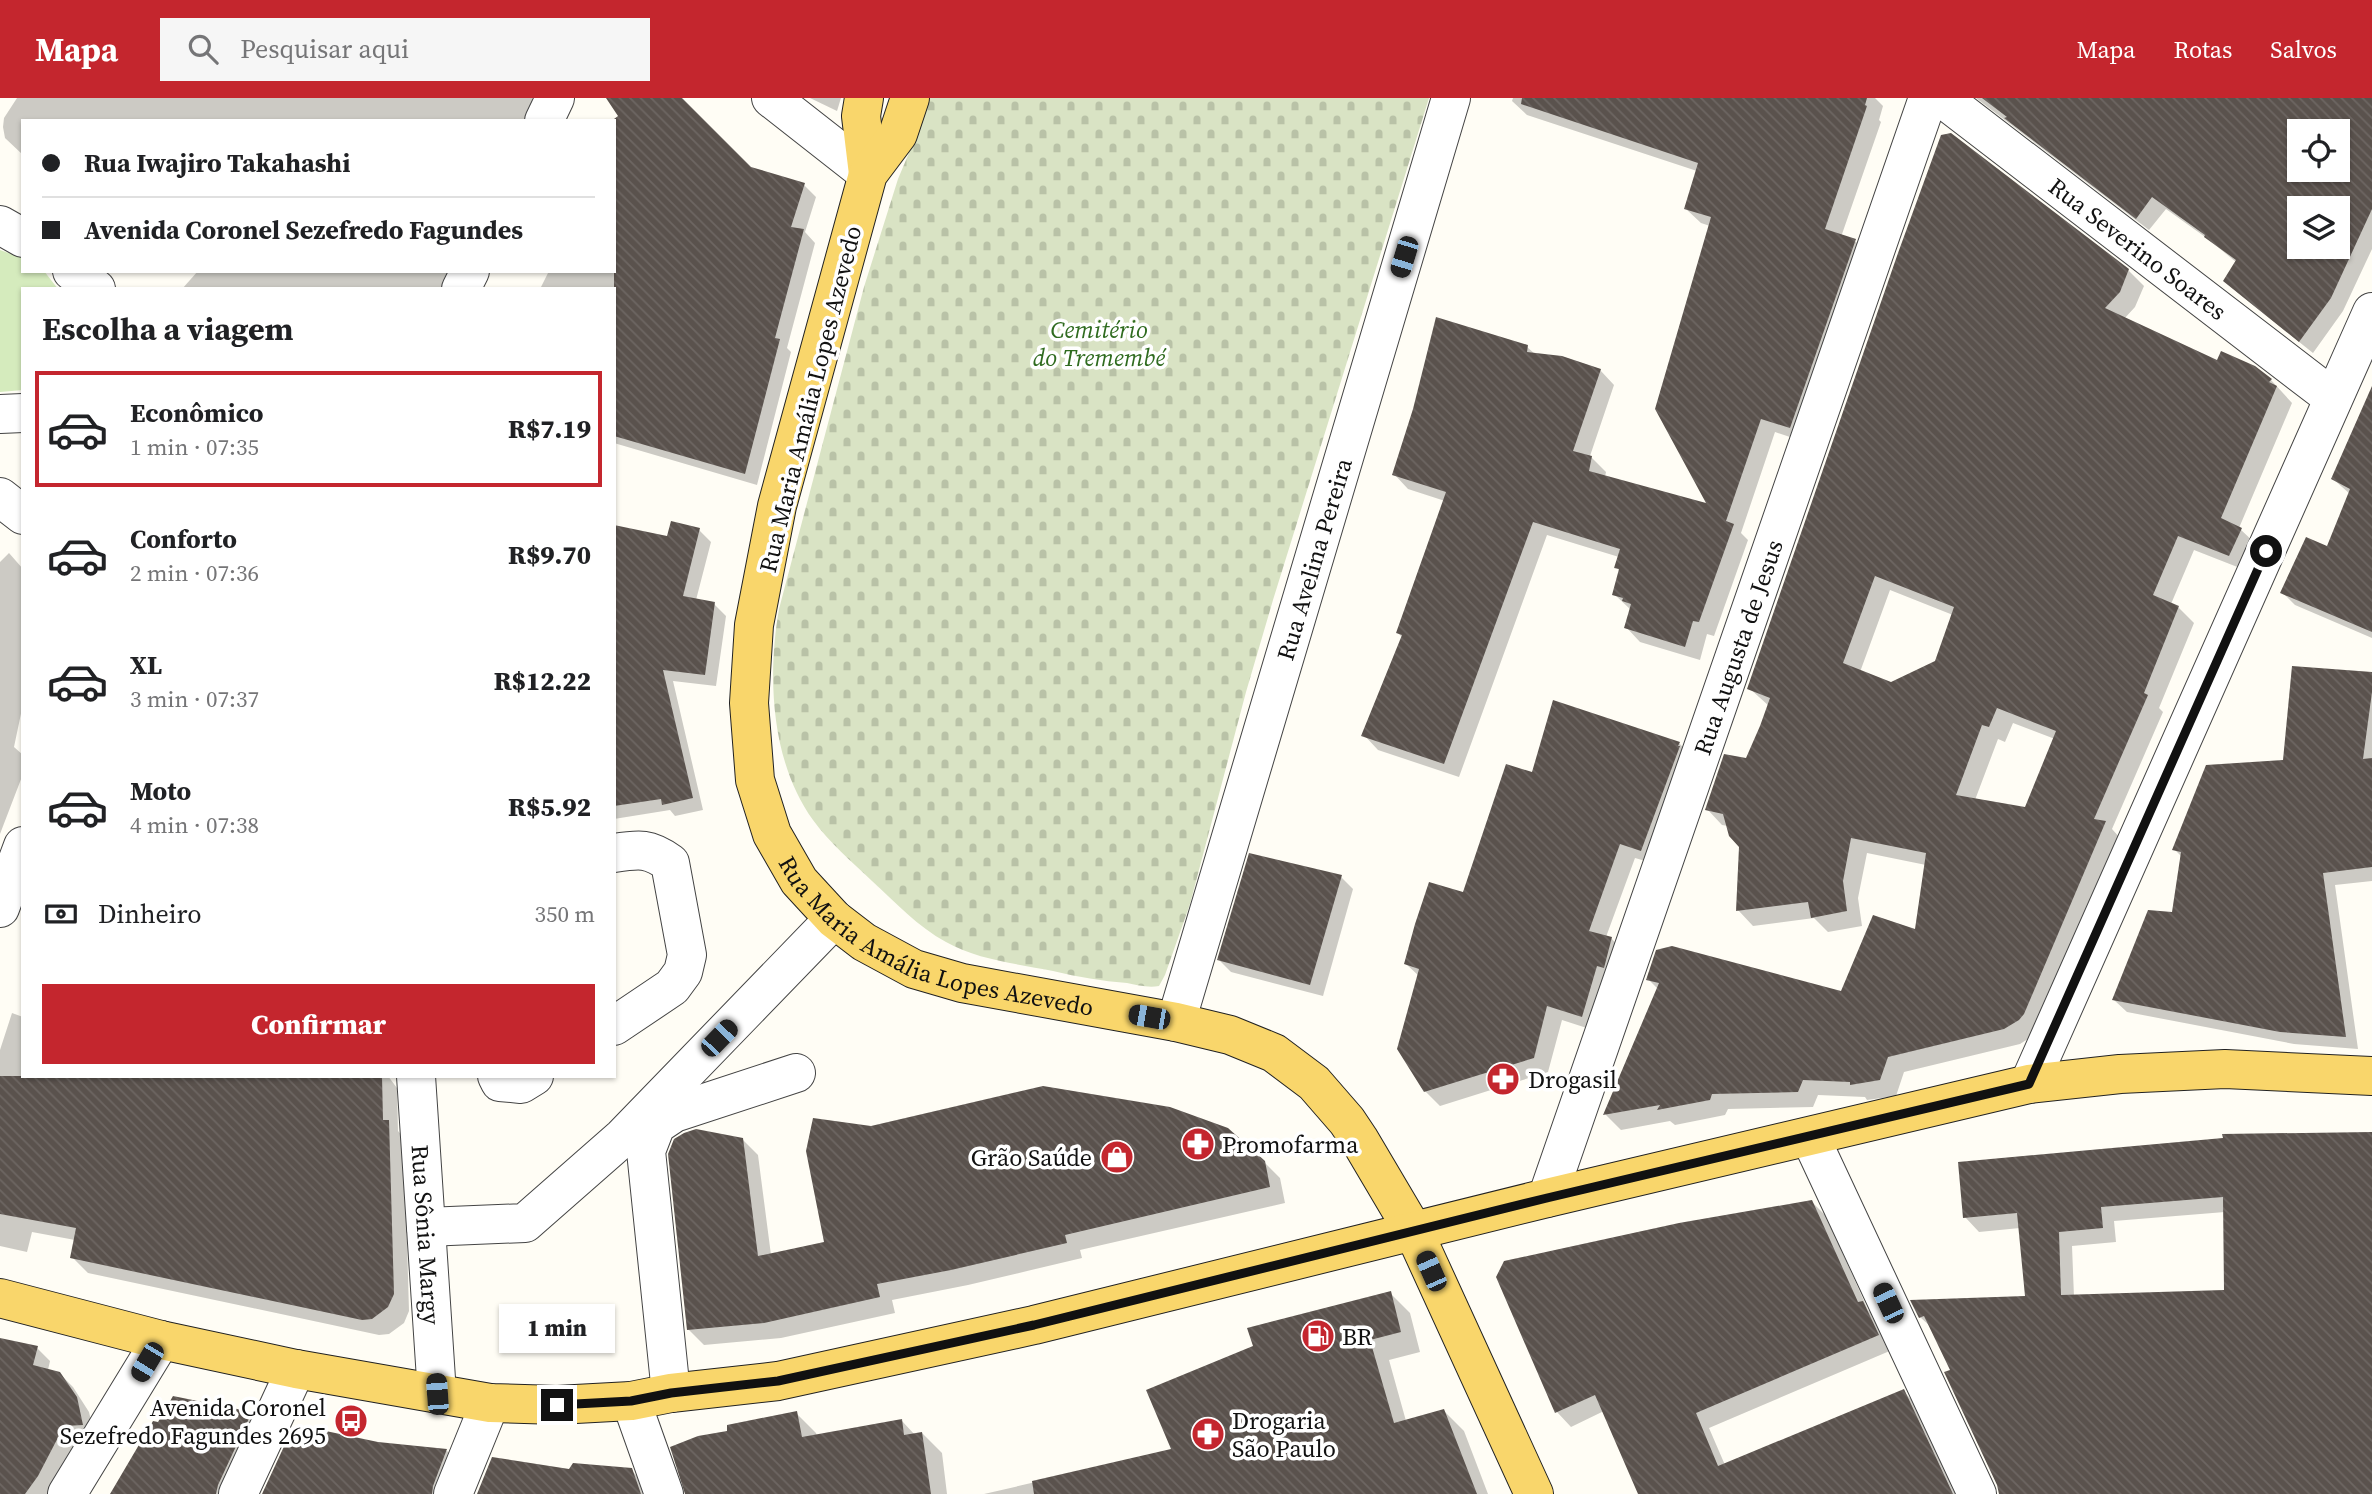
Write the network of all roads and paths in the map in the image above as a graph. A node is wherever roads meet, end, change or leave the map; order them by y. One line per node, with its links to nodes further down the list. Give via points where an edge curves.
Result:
1 (555, 98): 8 (street)
2 (771, 98): 9 (street)
3 (864, 98): 9 (main road, Rua Maria Amália Lopes Azevedo, via 861,116)
4 (910, 98): 9 (main road, Rua Maria Amália Lopes Azevedo, via 898,134)
5 (1451, 98): 24 (street, Rua Avelina Pereira)
6 (1928, 98): 33 (street, Rua Augusta de Jesus)
7 (1942, 98): 15 (street, Rua Severino Soares)
8 (545, 119)
9 (868, 174): 23 (main road, Rua Maria Amália Lopes Azevedo, via 777,506 754,625 749,703 755,780 772,834 799,881)
10 (0, 225): 11 (street)
11 (21, 237)
12 (75, 273): 13 (street)
13 (93, 287)
14 (2372, 312): 15 (street)
15 (2333, 398): 31 (street)
16 (21, 413): 17 (street)
17 (0, 414)
18 (0, 498): 19 (street)
19 (21, 514)
20 (21, 851): 22 (street)
21 (616, 853): 25 (street, via 641,849 670,863 687,955 683,972 672,987)
22 (0, 908)
23 (834, 919): 24 (main road, Rua Maria Amália Lopes Azevedo, via 864,942 914,969 962,983); 34 (street, via 623,1137 525,1223)
24 (1176, 1021): 35 (main road, Rua Maria Amália Lopes Azevedo, via 1274,1053 1314,1083 1359,1139)
25 (616, 1025)
26 (796, 1073): 39 (street, via 674,1113 656,1125 646,1151)
27 (2372, 1076): 31 (main road, via 2225,1069 2120,1073)
28 (416, 1078): 34 (street, Rua Sônia Margy)
29 (498, 1078): 30 (street, via 521,1084)
30 (531, 1078)
31 (2029, 1084): 32 (main road)
32 (1810, 1137): 33 (main road); 48 (street)
33 (1547, 1198): 35 (main road)
34 (426, 1227): 40 (street, Rua Sônia Margy)
35 (1413, 1232): 39 (main road, via 1034,1325 778,1381); 47 (main road, Rua Maria Amália Lopes Azevedo)
36 (0, 1298): 37 (main road)
37 (161, 1340): 38 (main road); 43 (street)
38 (296, 1369): 40 (main road); 44 (street)
39 (671, 1393): 41 (main road)
40 (437, 1394): 42 (main road)
41 (631, 1401): 42 (main road); 46 (street)
42 (490, 1403): 45 (street)
43 (67, 1494)
44 (238, 1494)
45 (453, 1494)
46 (664, 1494)
47 (1534, 1494)
48 (1977, 1494)

